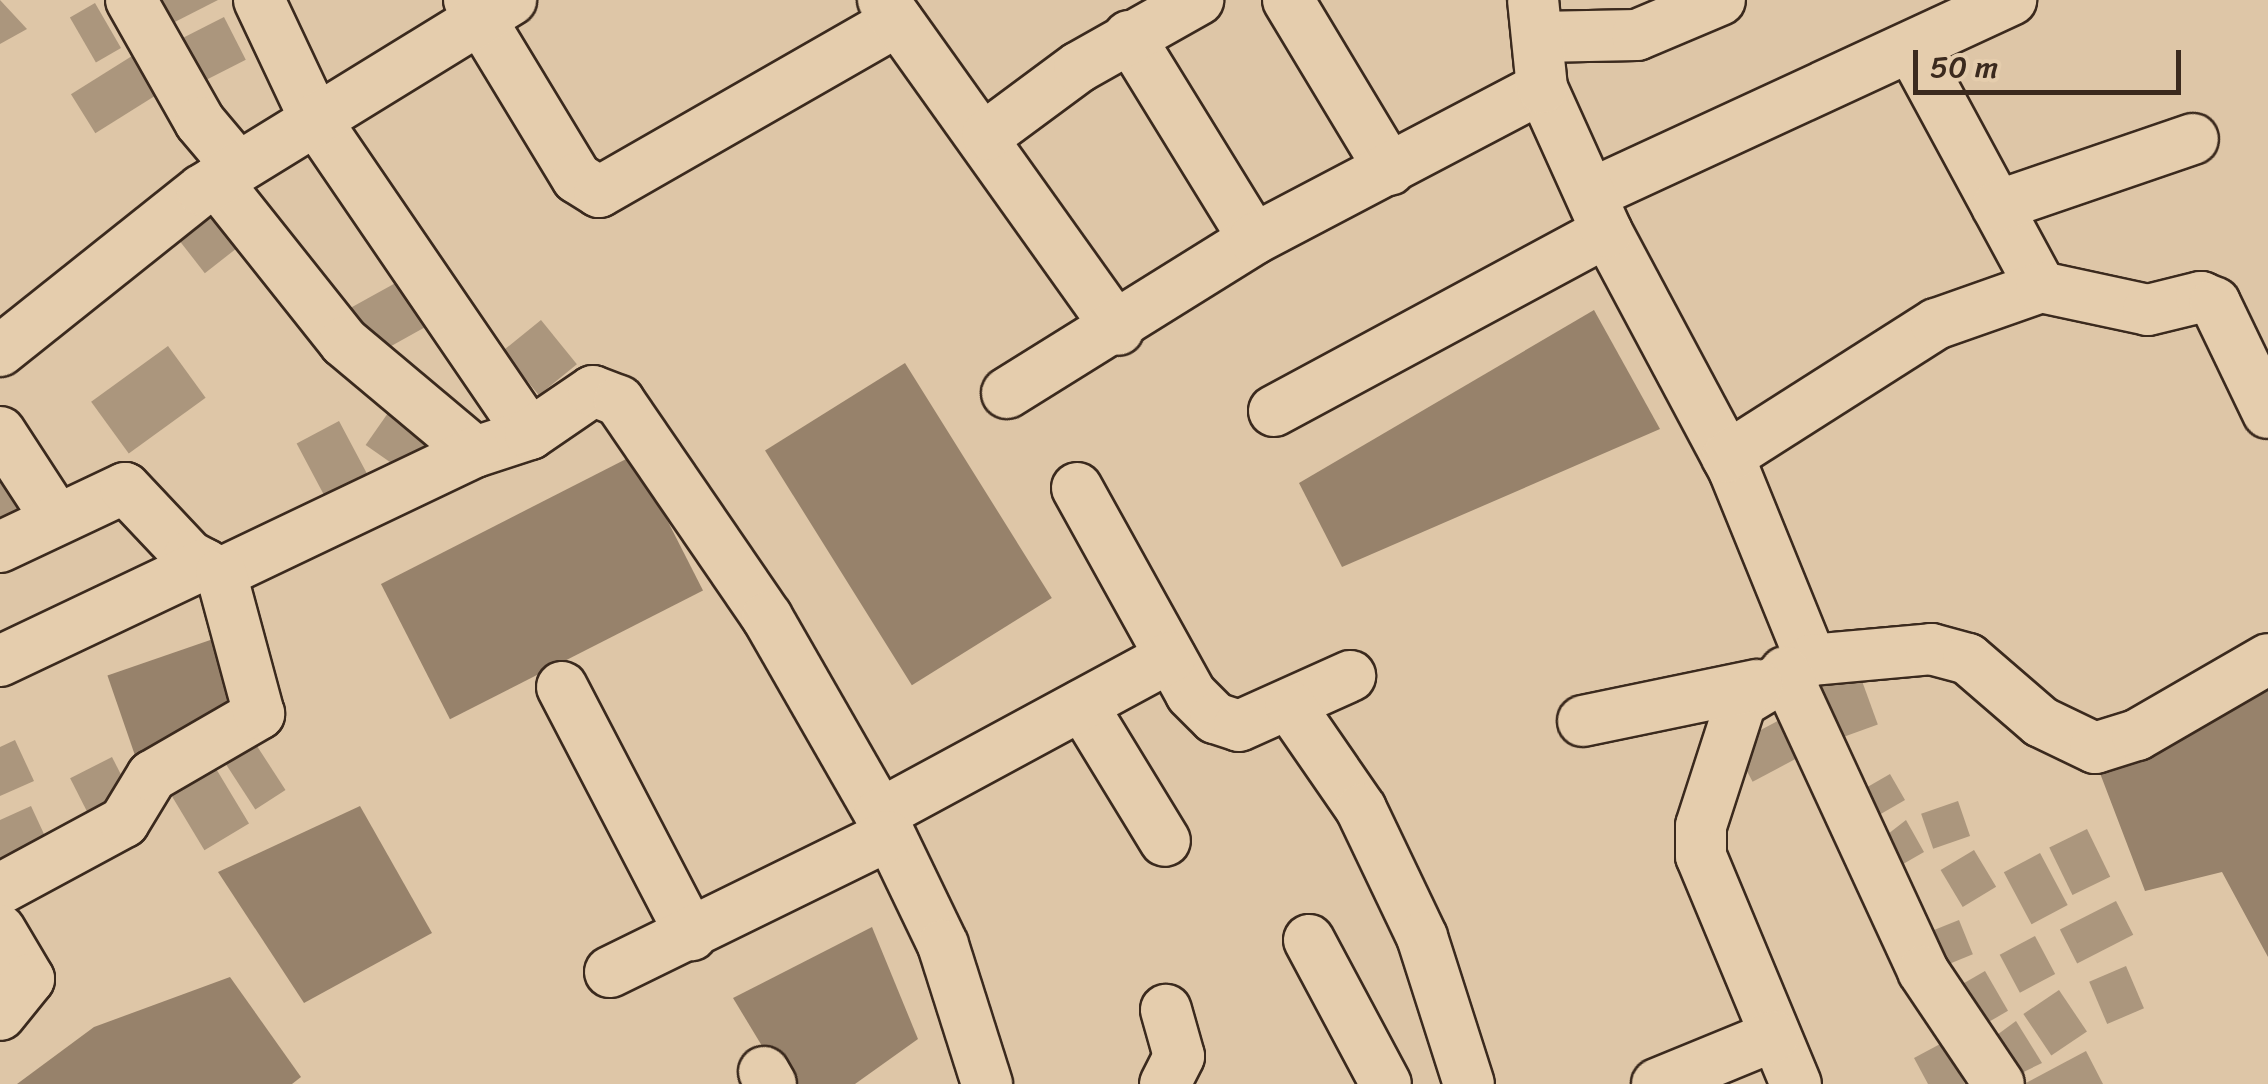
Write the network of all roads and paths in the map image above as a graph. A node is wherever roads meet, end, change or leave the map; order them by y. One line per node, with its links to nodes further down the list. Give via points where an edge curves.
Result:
1 (131, 0): 17 (street)
2 (259, 0): 13 (street)
3 (1198, 0): 10 (street)
4 (1288, 0): 16 (street)
5 (1720, 0): 9 (street, via 1637,35)
6 (2011, 0): 11 (street)
7 (487, 7): 8 (street, via 577,178 599,192); 13 (street)
8 (890, 10): 14 (street)
9 (1536, 19): 12 (street)
10 (1129, 36): 14 (street); 20 (street)
11 (1911, 48): 18 (street); 19 (street)
12 (1542, 88): 16 (street); 19 (street)
13 (315, 119): 17 (street); 28 (street)
14 (987, 135): 22 (street)
15 (2193, 139): 18 (street)
16 (1390, 170): 20 (street)
17 (227, 174): 23 (street); 29 (street, via 344,342)
18 (1997, 206): 21 (street)
19 (1599, 213): 26 (street); 30 (street)
20 (1254, 239): 22 (street)
21 (2041, 286): 24 (street, via 2148,310 2215,302); 30 (street, via 1936,324)
22 (1118, 330): 25 (street)
23 (0, 351)
24 (2263, 391)
25 (1007, 394)
26 (1274, 411)
27 (0, 432): 32 (street)
28 (530, 434): 29 (street); 44 (street, via 593,391 619,401 766,617)
29 (474, 452): 34 (street)
30 (1726, 457): 38 (street)
31 (1077, 488): 35 (street)
32 (56, 518): 33 (street); 34 (street, via 126,488)
33 (0, 547)
34 (212, 569): 37 (street); 46 (street, via 258,714 152,776 124,822)
35 (1170, 657): 41 (street); 42 (street, via 1215,718 1238,726)
36 (2268, 659): 38 (street, via 2137,735 2095,748 2041,722 1968,659 1931,649)
37 (0, 661)
38 (1784, 672): 43 (street); 53 (street, via 1742,702 1701,826 1701,856); 60 (street, via 1922,970)
39 (1350, 676): 42 (street)
40 (562, 687): 48 (street)
41 (1082, 705): 44 (street); 45 (street)
42 (1290, 706): 57 (street, via 1361,809 1422,938)
43 (1582, 721)
44 (884, 825): 48 (street); 54 (street, via 944,945)
45 (1165, 841)
46 (0, 889)
47 (0, 930): 52 (street, via 29,980)
48 (691, 935): 50 (street)
49 (1309, 940): 56 (street)
50 (610, 972)
51 (1166, 1010): 55 (street, via 1179,1056)
52 (0, 1015)
53 (1774, 1036): 58 (street); 59 (street)
54 (987, 1084)
55 (1166, 1084)
56 (1386, 1084)
57 (1468, 1084)
58 (1657, 1084)
59 (1796, 1084)
60 (1999, 1084)

